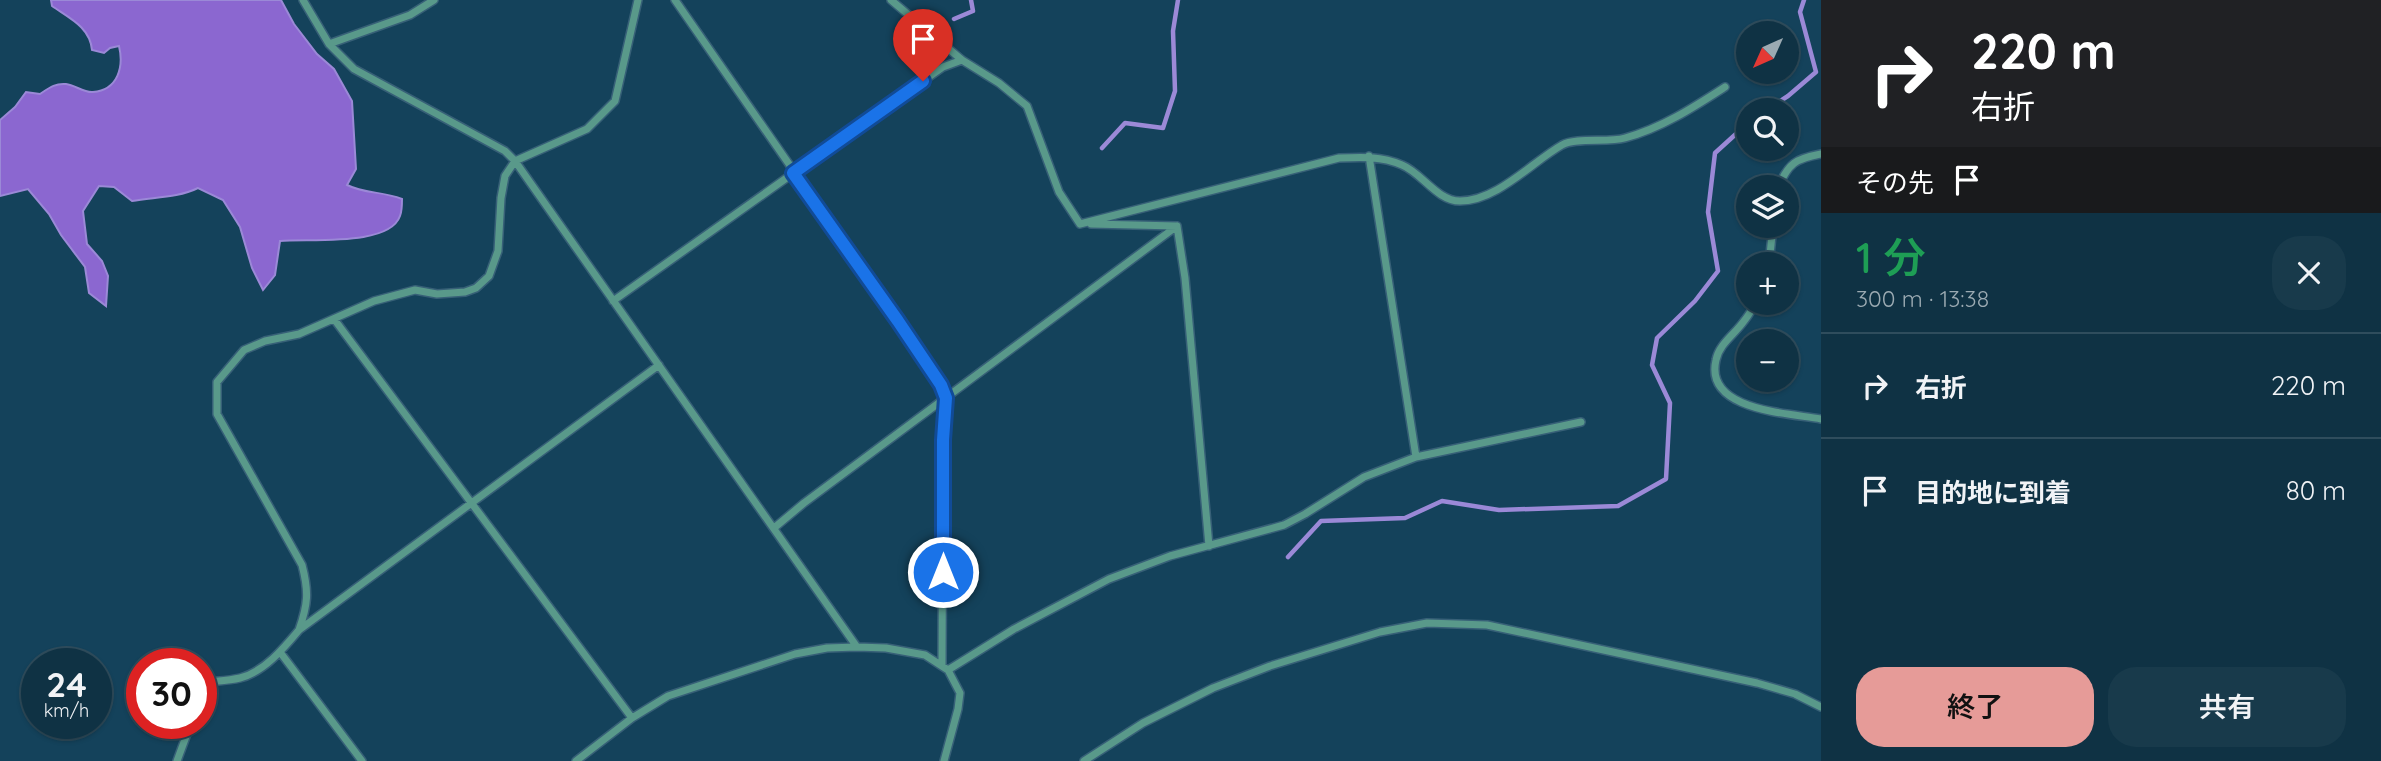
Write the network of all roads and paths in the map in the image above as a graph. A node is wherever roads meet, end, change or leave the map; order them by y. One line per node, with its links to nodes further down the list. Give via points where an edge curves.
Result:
1 (303, 0): 6 (street)
2 (434, 0): 6 (street, via 410,15)
3 (638, 0): 11 (street, via 615,101 587,129)
4 (675, 0): 12 (street)
5 (891, 0): 7 (street)
6 (329, 44): 11 (street, via 354,69 505,150)
7 (962, 60): 12 (street, via 943,67); 14 (street, via 1027,106 1059,192)
8 (1725, 87): 10 (street, via 1659,126 1623,139 1565,143 1520,176 1460,201 1447,198 1403,165)
9 (1821, 154): 13 (street, via 1800,158)
10 (1369, 156): 14 (street, via 1339,158); 23 (street)
11 (515, 161): 16 (street); 18 (street, via 505,176 498,251 489,276 476,288 437,294 415,290)
12 (793, 173): 16 (street); 20 (street, via 898,321)
13 (1783, 175)
14 (1080, 224): 15 (street)
15 (1177, 226): 20 (street); 26 (street)
16 (613, 301): 19 (street)
17 (1748, 315): 21 (street, via 1716,360 1716,380 1742,405)
18 (334, 319): 24 (street); 27 (street, via 244,349 217,382 217,414 302,565 308,605)
19 (659, 365): 24 (street); 25 (street)
20 (946, 398): 25 (street); 30 (street)
21 (1821, 419)
22 (1581, 422): 23 (street)
23 (1416, 457): 26 (street, via 1364,477 1284,525)
24 (472, 504): 27 (street); 33 (street)
25 (774, 528): 28 (street)
26 (1209, 546): 30 (street, via 1109,579)
27 (299, 630): 29 (street)
28 (857, 648): 30 (street, via 925,655); 33 (street, via 795,654 668,696)
29 (280, 652): 31 (street, via 242,677); 36 (street)
30 (945, 668): 38 (street, via 960,693)
31 (217, 681)
32 (1821, 707): 39 (street, via 1757,683 1487,625 1427,623 1380,632 1213,688 1143,723)
33 (632, 718): 37 (street)
34 (185, 739): 35 (street)
35 (177, 761)
36 (362, 761)
37 (576, 761)
38 (944, 761)
39 (1084, 761)

